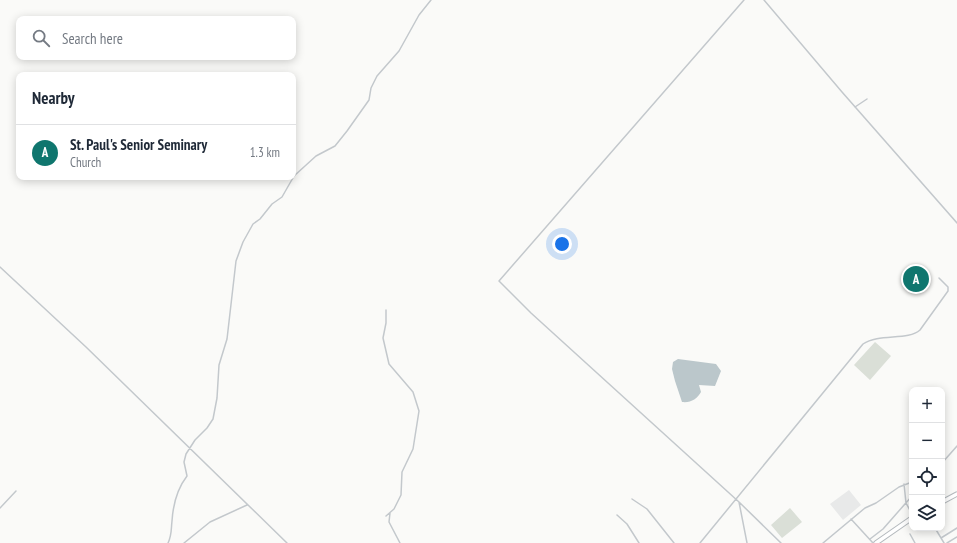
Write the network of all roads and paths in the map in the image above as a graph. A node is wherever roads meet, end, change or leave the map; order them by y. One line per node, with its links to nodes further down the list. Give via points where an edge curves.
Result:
1 (431, 0): 6 (street, via 398,51 377,76 369,100 347,131 335,146 316,156)
2 (744, 0): 20 (street, via 499,281 636,410)
3 (764, 0): 5 (street)
4 (867, 99): 5 (street)
5 (855, 107): 8 (street)
6 (296, 174)
7 (292, 180): 13 (street, via 282,197 253,224 239,249 227,339 219,365 213,419)
8 (957, 223)
9 (0, 267): 13 (street)
10 (939, 278): 20 (street, via 948,287 948,291 920,330 914,334 875,339 863,344)
11 (386, 310): 28 (street, via 383,338 389,364 413,392 419,411 413,450 403,468 401,495)
12 (957, 446): 14 (street)
13 (190, 448): 25 (street); 40 (street, via 184,460 187,476 173,505 172,532)
14 (945, 460)
15 (909, 483): 16 (street)
16 (904, 484): 24 (street); 31 (street)
17 (16, 491): 26 (street)
18 (957, 494): 22 (highway)
19 (632, 499): 45 (street, via 647,509)
20 (736, 499): 23 (street); 46 (street)
21 (909, 500): 24 (street)
22 (945, 500)
23 (739, 502): 47 (street); 48 (street)
24 (906, 503): 27 (street); 38 (street)
25 (247, 505): 41 (street, via 208,523); 42 (street)
26 (0, 508)
27 (909, 508)
28 (390, 512): 29 (street); 43 (street, via 389,522)
29 (386, 516)
30 (617, 516): 44 (street, via 627,524)
31 (851, 518): 38 (street); 49 (street)
32 (909, 520): 39 (highway)
33 (957, 528): 37 (street)
34 (937, 531): 37 (street)
35 (910, 534): 51 (street)
36 (957, 537): 53 (street)
37 (941, 538): 52 (street)
38 (870, 540): 50 (street)
39 (881, 541): 50 (highway)
40 (168, 543)
41 (184, 543)
42 (287, 543)
43 (400, 543)
44 (639, 543)
45 (674, 543)
46 (700, 543)
47 (747, 543)
48 (781, 543)
49 (823, 543)
50 (874, 543)
51 (915, 543)
52 (944, 543)
53 (947, 543)

